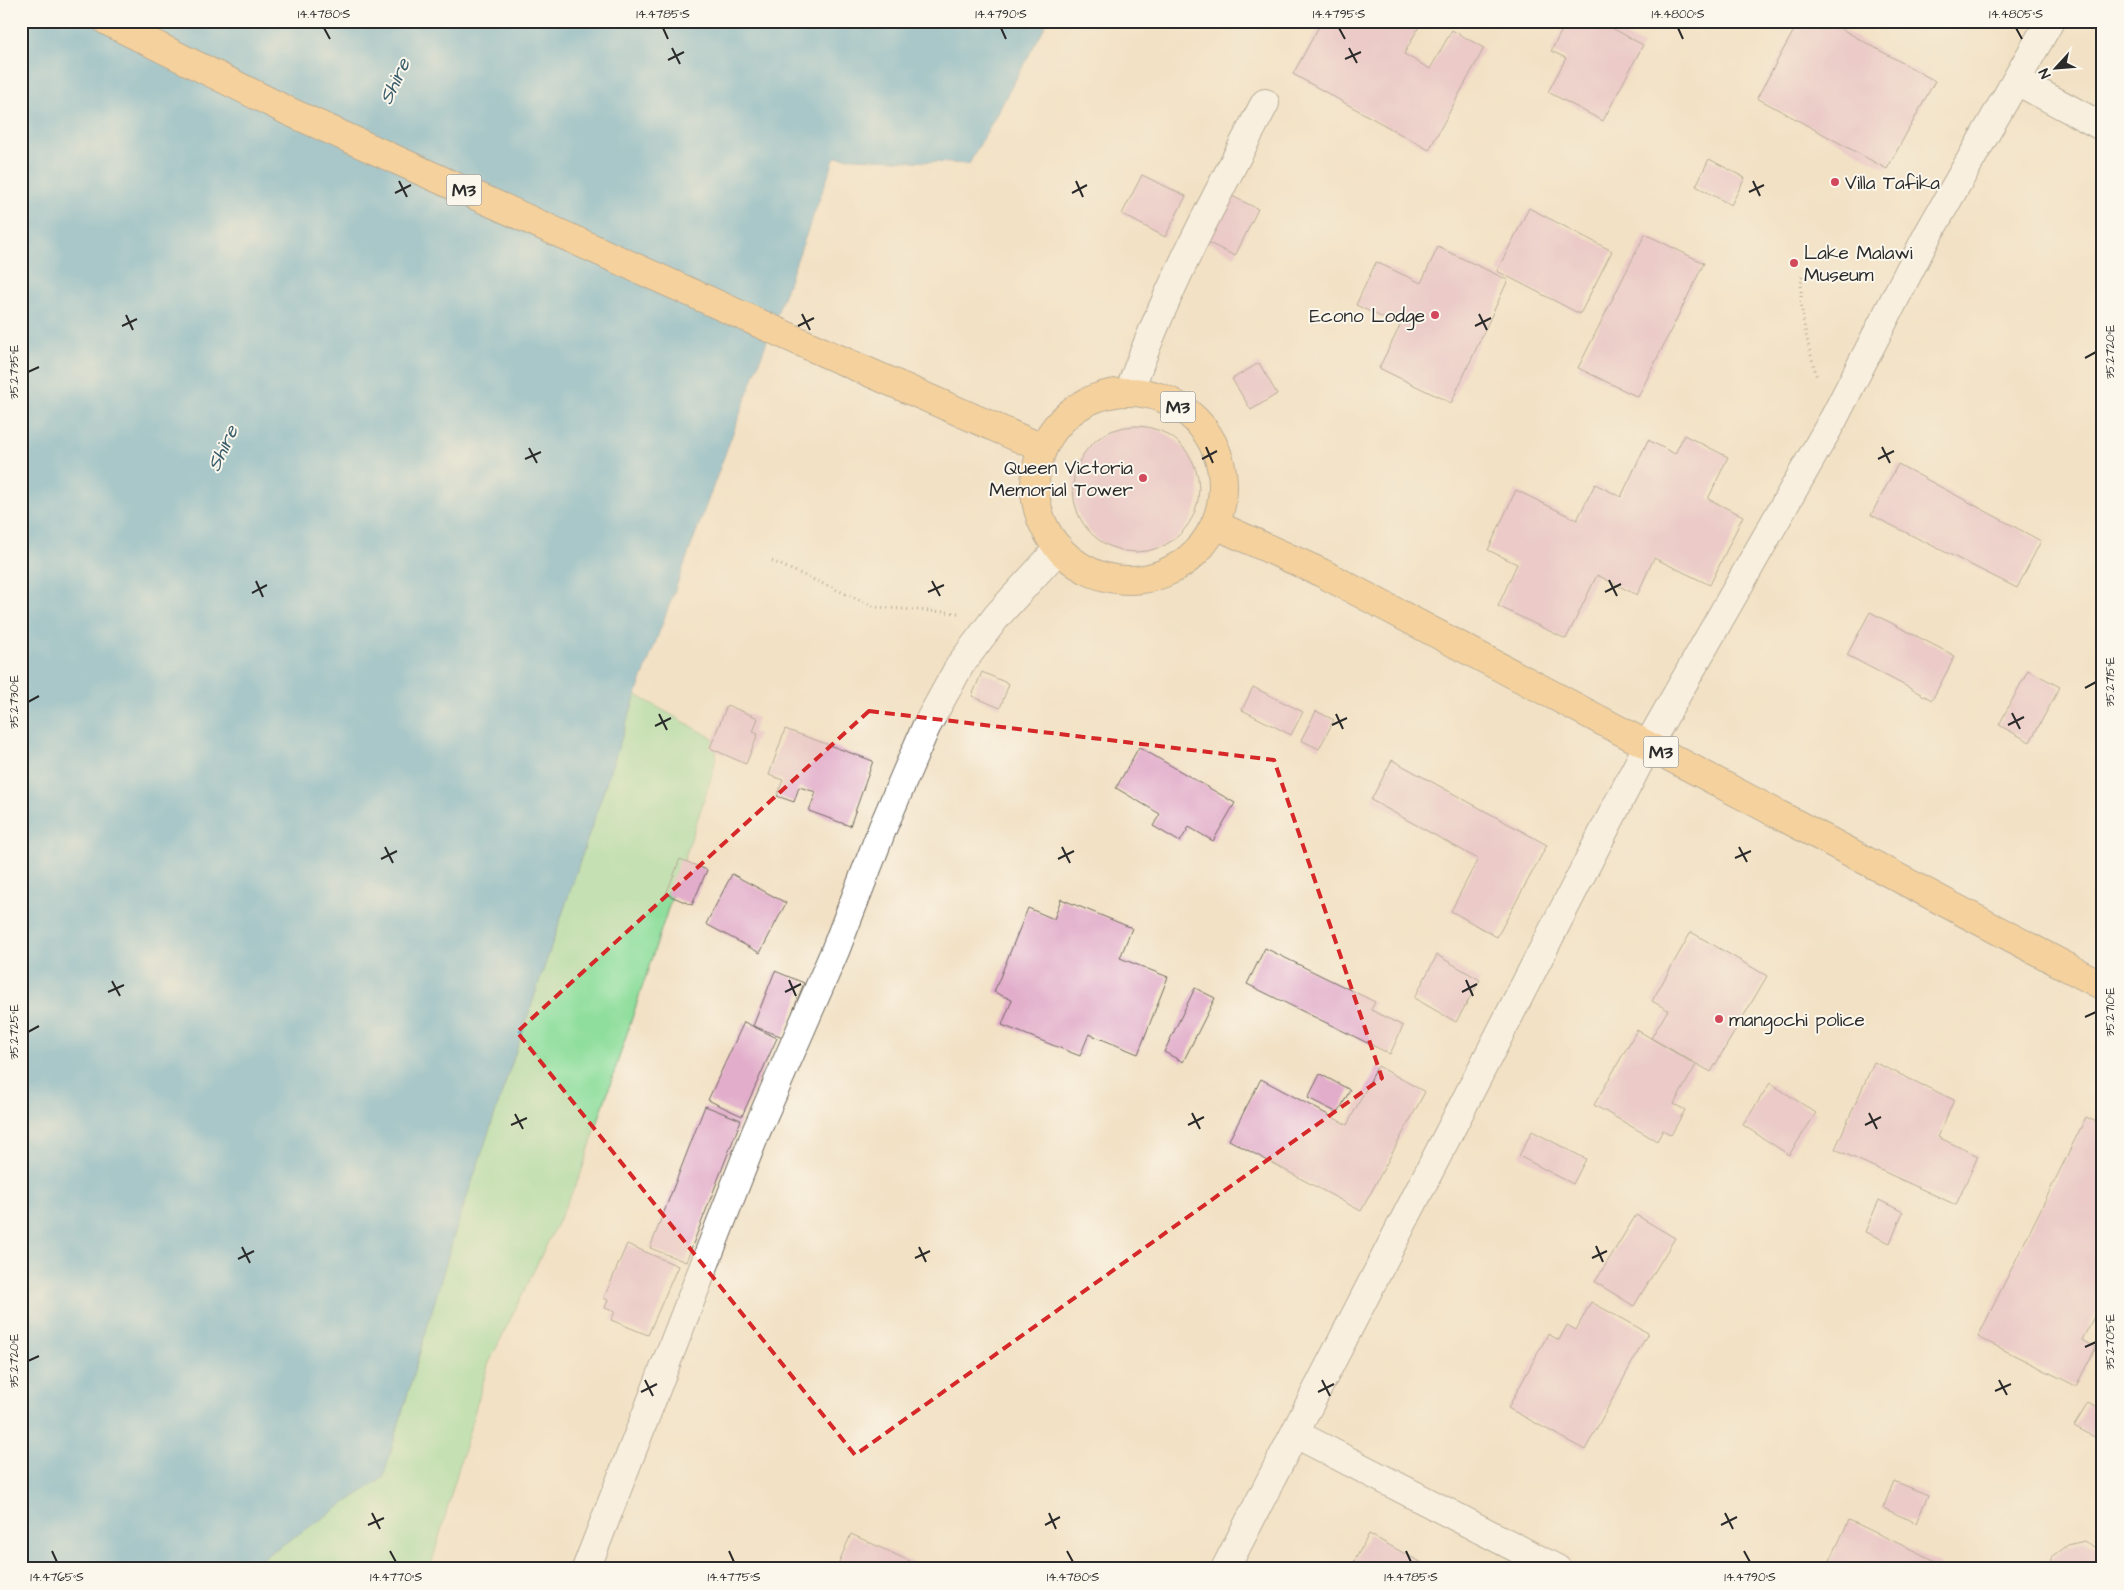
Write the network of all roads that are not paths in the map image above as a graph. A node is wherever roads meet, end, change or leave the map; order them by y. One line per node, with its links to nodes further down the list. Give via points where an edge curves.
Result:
1 (107, 21): 7 (highway, M3, via 288,111)
2 (2050, 21): 3 (street)
3 (2017, 81): 5 (street); 10 (street, via 1927,236 1834,418)
4 (1265, 103): 6 (street, via 1187,252 1149,336)
5 (2103, 127)
6 (1130, 390): 7 (highway, M3, via 1094,397 1063,418); 8 (highway, M3, via 1166,398 1197,420 1217,451 1224,488)
7 (1042, 448): 9 (highway, M3, via 1035,483 1040,518)
8 (1216, 525): 9 (highway, M3, via 1202,547 1182,565 1158,576 1131,580 1104,576 1080,566); 10 (highway, M3, via 1322,573)
9 (1059, 548): 13 (street, via 997,616 960,665 926,727 835,951 756,1132)
10 (1648, 745): 11 (highway, M3); 12 (street, via 1389,1246)
11 (2103, 986)
12 (1296, 1434): 14 (street); 15 (street)
13 (586, 1569)
14 (1225, 1569)
15 (1557, 1569)

